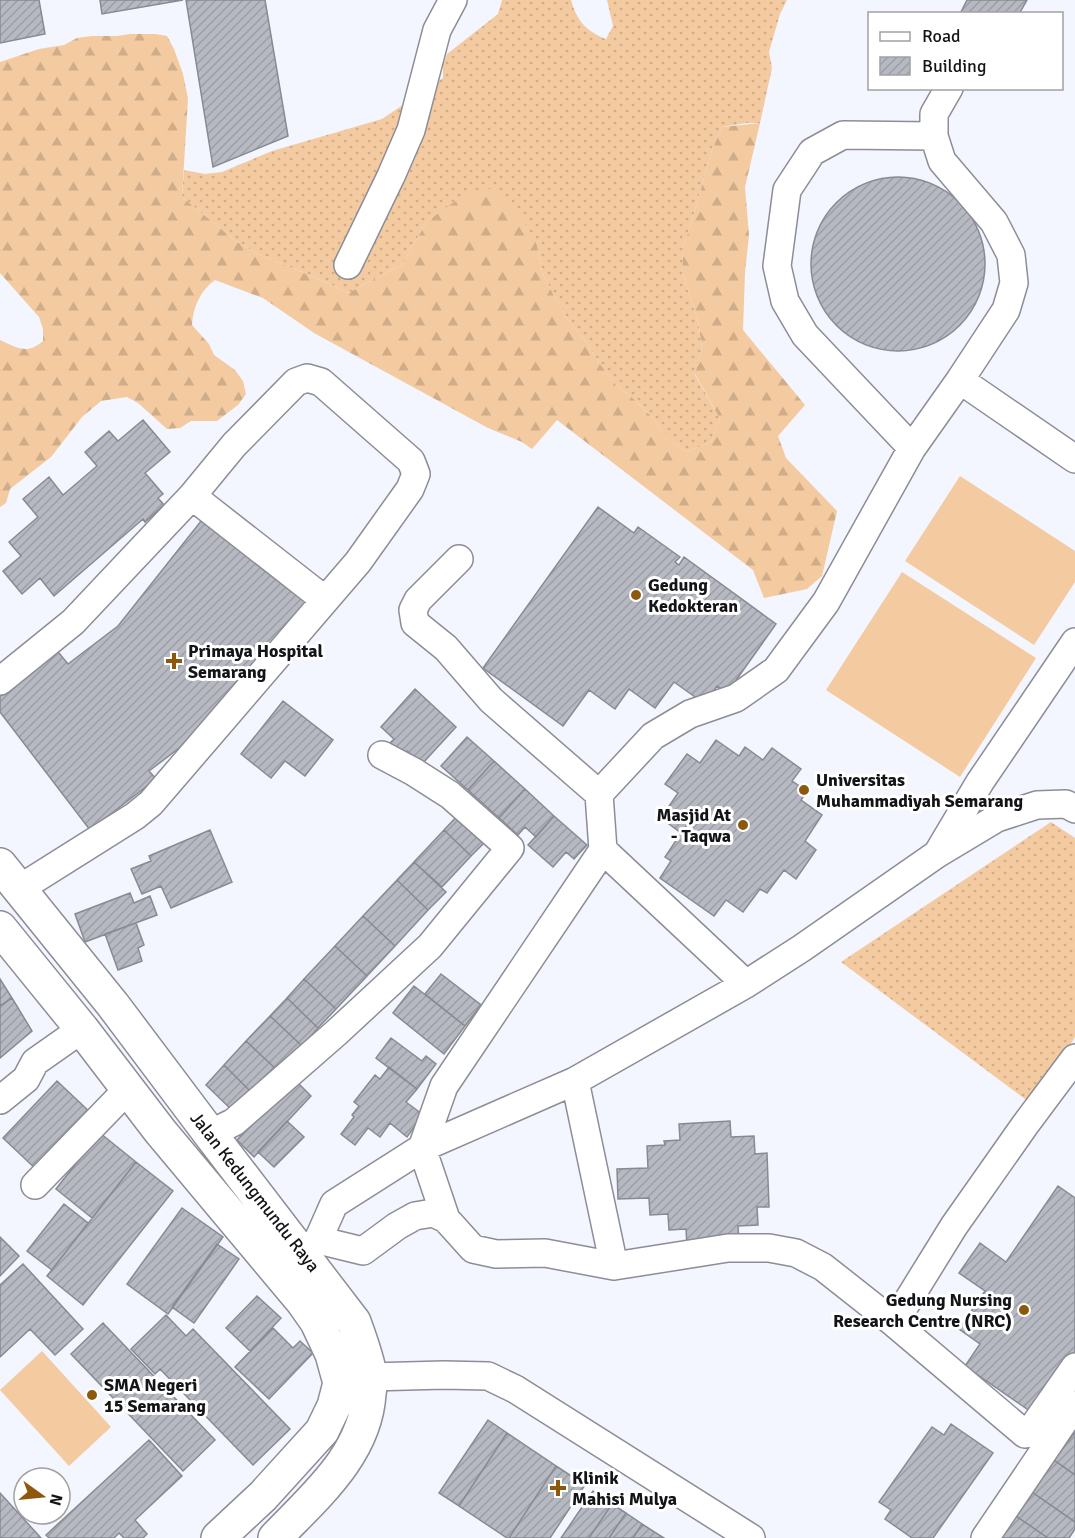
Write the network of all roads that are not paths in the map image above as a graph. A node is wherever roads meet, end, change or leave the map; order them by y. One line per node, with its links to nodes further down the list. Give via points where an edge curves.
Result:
1 (453, 0): 4 (street, via 437,30 411,130)
2 (948, 90): 3 (street, via 934,114)
3 (934, 136): 5 (street, via 942,161 994,222 1011,255 1014,283 1006,310); 6 (street, via 843,135 812,152 787,190 777,266 786,301 805,335)
4 (348, 265)
5 (960, 380): 6 (street); 7 (street)
6 (912, 448): 14 (street, via 826,602 776,670 736,698 690,714 653,736)
7 (1075, 459)
8 (192, 496): 10 (street); 10 (street, via 234,445 296,382 308,378 321,382 411,461 416,474 377,536); 12 (street, via 73,622)
9 (459, 559): 14 (street, via 418,600 413,610 415,623 446,648 491,700)
10 (325, 600): 18 (street, via 151,802 71,856)
11 (1075, 642): 17 (street, via 980,782)
12 (0, 681)
13 (382, 755): 29 (street, via 450,795 510,848 430,946 234,1122)
14 (598, 794): 16 (street)
15 (1075, 809): 17 (street, via 1066,804 1037,805 997,818)
16 (603, 850): 20 (street); 30 (street, via 444,1086)
17 (937, 854): 20 (street)
18 (10, 877): 21 (main road, Jalan Kedungmundu Raya)
19 (0, 928): 22 (main road, Jalan Kedungmundu Raya)
20 (746, 984): 25 (street)
21 (113, 1005): 22 (main road); 29 (main road, Jalan Kedungmundu Raya)
22 (82, 1029): 24 (street); 27 (main road, Jalan Kedungmundu Raya)
23 (1075, 1058): 35 (street, via 954,1226)
24 (35, 1062): 26 (street, via 16,1067); 28 (street, via 26,1079)
25 (575, 1081): 30 (street); 34 (street)
26 (0, 1082)
27 (128, 1089): 31 (street); 33 (main road, Jalan Kedungmundu Raya, via 160,1131)
28 (0, 1100)
29 (210, 1134): 33 (main road, Jalan Kedungmundu Raya)
30 (422, 1148): 32 (street); 33 (street, via 334,1204)
31 (35, 1185)
32 (446, 1219): 33 (street, via 433,1213 415,1216 363,1251); 34 (street, via 473,1249 496,1254 545,1253)
33 (299, 1255): 37 (main road, Jalan Kedungmundu Raya, via 354,1322 363,1349)
34 (614, 1266): 35 (street, via 728,1248 769,1248 796,1253 823,1268)
35 (894, 1323): 36 (street, via 1024,1434 1031,1430)
36 (1075, 1367)
37 (355, 1380): 39 (main road, via 333,1406 322,1431); 40 (main road, Jalan Kedungmundu Raya, via 369,1404 352,1449 332,1480); 41 (street, via 444,1374 488,1376 515,1389)
38 (1075, 1404): 42 (street)
39 (218, 1538)
40 (275, 1538)
41 (751, 1538)
42 (985, 1538)

